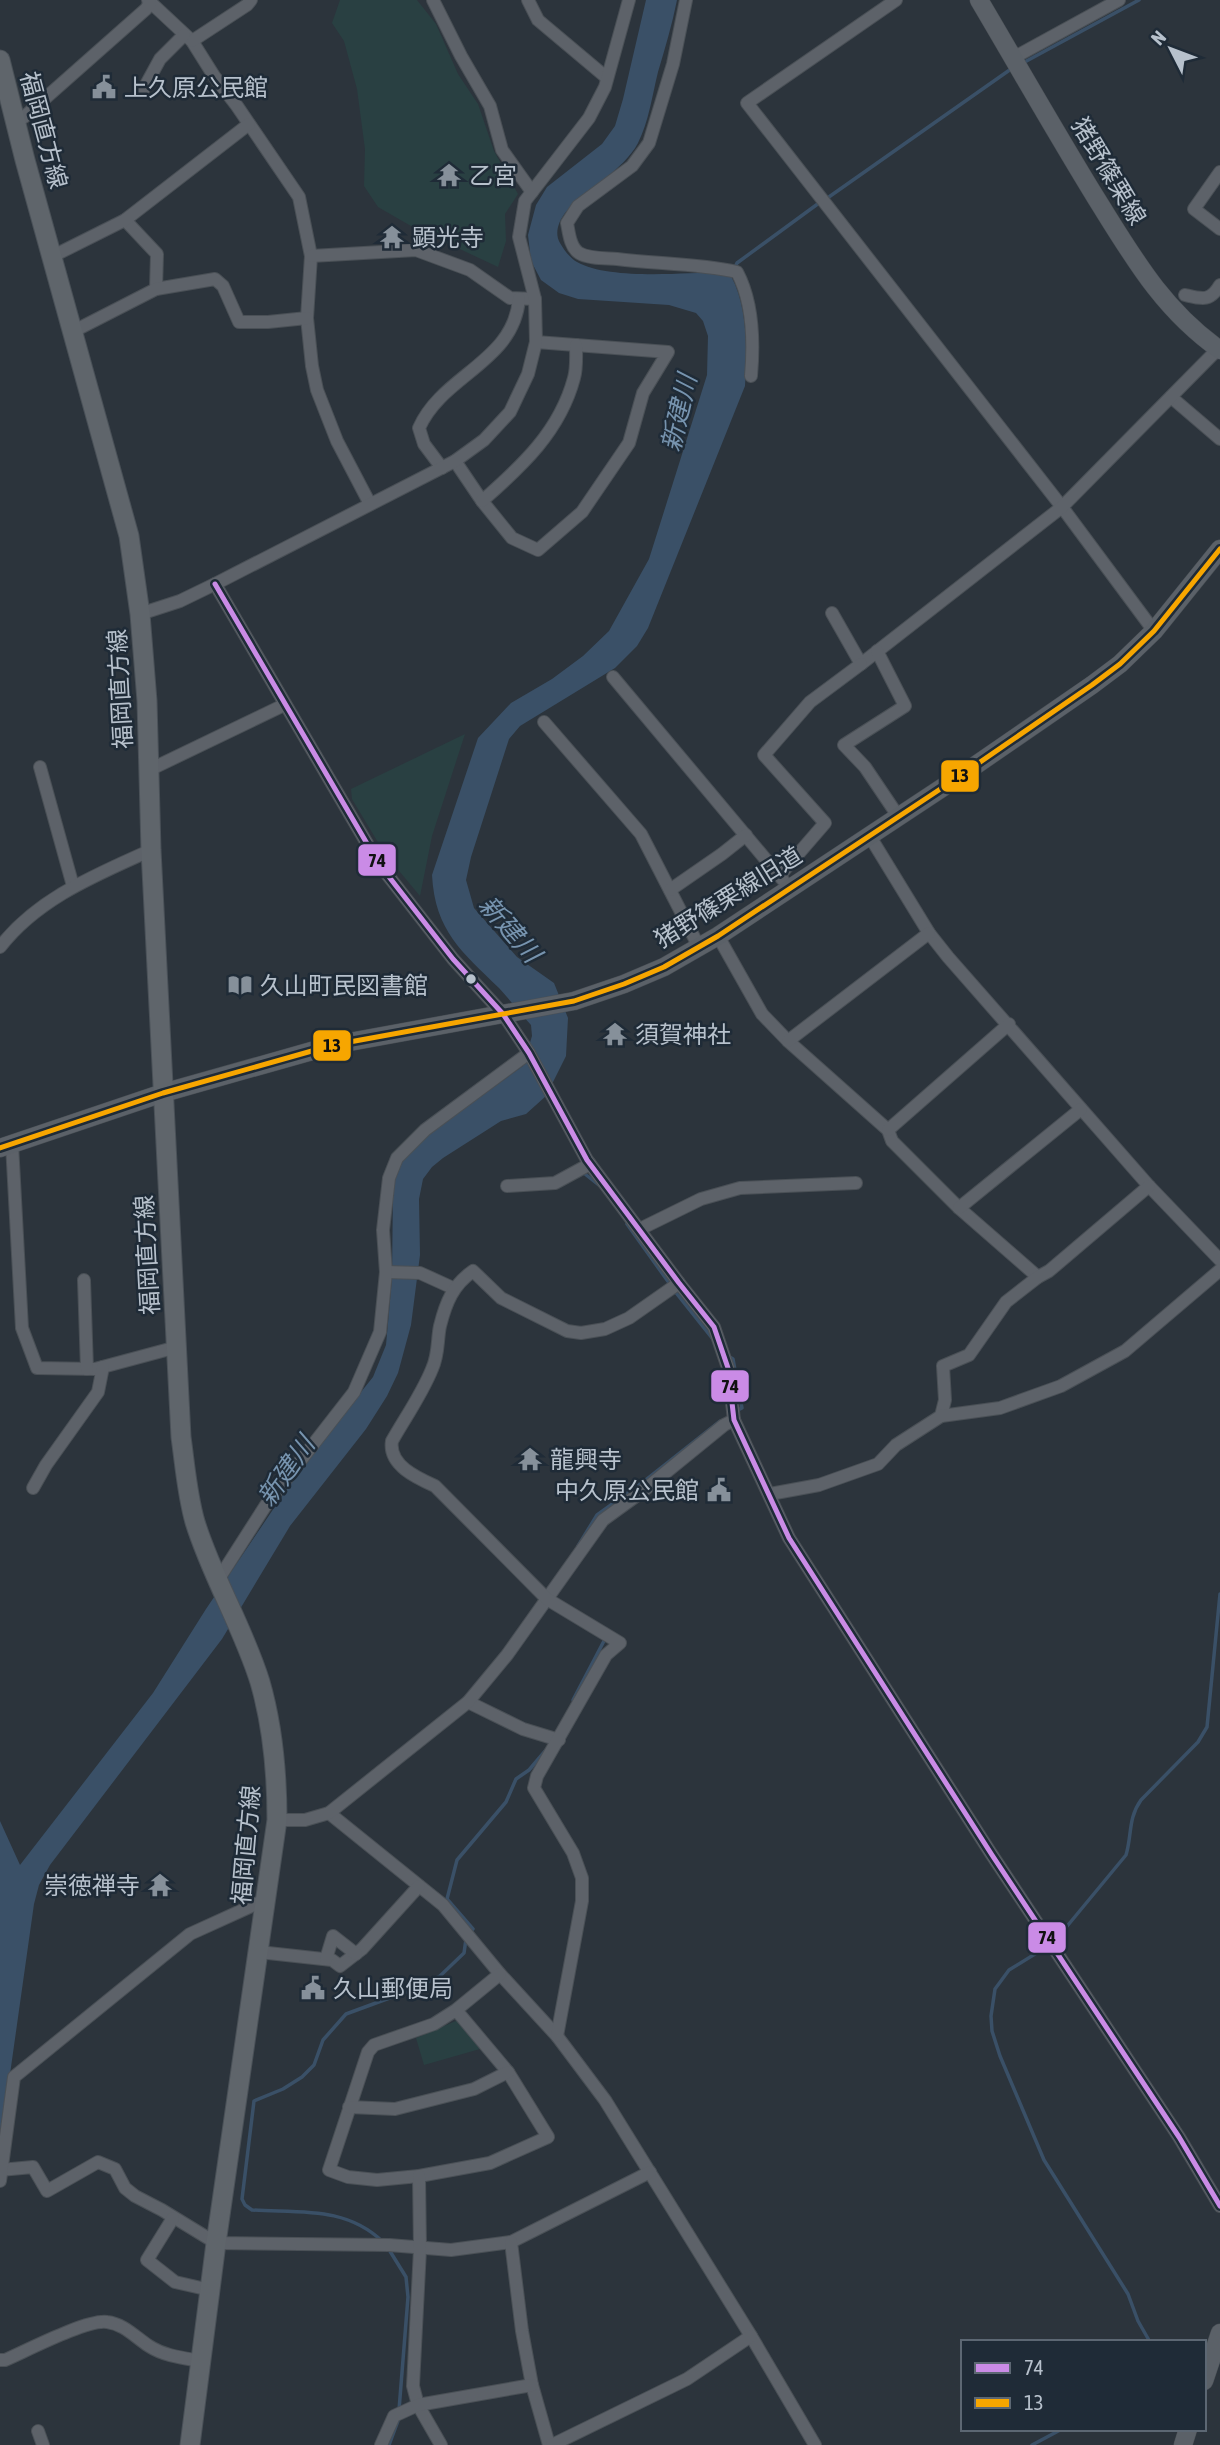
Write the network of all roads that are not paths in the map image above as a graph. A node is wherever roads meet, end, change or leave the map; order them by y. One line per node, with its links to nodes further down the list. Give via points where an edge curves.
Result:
1 (251, 0): 10 (street)
2 (433, 0): 18 (street, via 490,106 502,150)
3 (528, 0): 13 (street, via 538,20)
4 (628, 0): 13 (street)
5 (686, 0): 33 (street, via 649,143 632,166 578,206 567,223 570,241 578,253 593,257 737,272 746,289)
6 (896, 0): 40 (street, via 747,103)
7 (979, 0): 11 (street, 猪野篠栗線)
8 (1119, 0): 11 (street)
9 (149, 1): 10 (street); 15 (street, via 146,9)
10 (188, 38): 14 (street, via 160,59); 16 (street)
11 (1013, 58): 32 (street, 猪野篠栗線, via 1141,271 1180,319)
12 (0, 60): 15 (main road, 福岡直方線)
13 (607, 78): 18 (street, via 589,118)
14 (142, 92)
15 (17, 121): 21 (main road, 福岡直方線)
16 (250, 124): 19 (street); 22 (street, via 299,197)
17 (1220, 172): 20 (street, via 1194,209)
18 (531, 192): 27 (street, via 524,201 519,237)
19 (125, 220): 21 (street); 24 (street, via 158,254)
20 (1220, 229)
21 (53, 256): 29 (main road, 福岡直方線)
22 (311, 256): 26 (street, via 416,250 470,270 510,298); 28 (street)
23 (1220, 285): 25 (street, via 1202,299)
24 (156, 289): 28 (street, via 215,279 223,286 239,322); 29 (street)
25 (1185, 295)
26 (519, 299): 27 (street); 37 (street, via 511,329 498,348 442,394 419,428 424,444)
27 (535, 299): 30 (street)
28 (307, 318): 39 (street, via 317,390)
29 (74, 331): 44 (main road, 福岡直方線, via 129,536)
30 (536, 342): 31 (street); 36 (street, via 528,374 510,412 484,440)
31 (576, 345): 38 (street, via 574,376 545,439); 38 (street, via 668,352 643,393 629,443 582,512 538,550 512,538)
32 (1219, 349): 34 (street)
33 (751, 376)
34 (1171, 397): 35 (street); 40 (street)
35 (1220, 439)
36 (455, 461): 37 (street); 38 (street)
37 (442, 468): 39 (street)
38 (482, 501)
39 (370, 505): 42 (street)
40 (1062, 507): 45 (street); 46 (street)
41 (1220, 550): 45 (street, 猪野篠栗線旧道)
42 (215, 584): 44 (street); 49 (street)
43 (832, 613): 47 (street)
44 (140, 614): 52 (main road, 福岡直方線)
45 (1154, 631): 53 (street, 猪野篠栗線旧道, via 1120,664 1053,713)
46 (877, 651): 47 (street); 53 (street, via 905,706 844,745)
47 (862, 664): 57 (street, via 810,702 764,755 825,823)
48 (613, 677): 54 (street)
49 (284, 705): 52 (street); 64 (street, via 379,864)
50 (544, 722): 59 (street, via 641,834)
51 (40, 767): 58 (street)
52 (149, 770): 56 (main road, 福岡直方線)
53 (898, 816): 55 (street, 猪野篠栗線旧道)
54 (746, 835): 57 (street); 59 (street)
55 (869, 835): 57 (street, 猪野篠栗線旧道); 60 (street)
56 (151, 850): 58 (street); 68 (main road, 福岡直方線)
57 (785, 881): 61 (street, 猪野篠栗線旧道)
58 (73, 886): 62 (street)
59 (670, 890): 63 (street)
60 (929, 933): 65 (street); 66 (street)
61 (718, 936): 63 (street, 猪野篠栗線旧道); 66 (street, via 762,1014)
62 (0, 947)
63 (699, 947): 64 (street, 猪野篠栗線旧道, via 624,985 574,1001)
64 (503, 1014): 67 (street); 68 (street, 猪野篠栗線旧道, via 333,1045)
65 (1009, 1024): 69 (street); 70 (street)
66 (788, 1041): 70 (street)
67 (530, 1054): 72 (street); 80 (street, via 425,1130 397,1158 388,1178 383,1230)
68 (163, 1093): 71 (street, 猪野篠栗線旧道); 85 (main road, 福岡直方線)
69 (1081, 1109): 75 (street); 76 (street)
70 (888, 1130): 76 (street, via 892,1141)
71 (6, 1146): 87 (street, via 22,1328 37,1368)
72 (590, 1164): 74 (street, via 555,1183); 77 (street)
73 (856, 1183): 77 (street, via 740,1188 701,1199)
74 (507, 1186)
75 (1149, 1186): 78 (street); 81 (street)
76 (959, 1208): 81 (street)
77 (640, 1229): 83 (street)
78 (1220, 1260)
79 (1220, 1270): 88 (street, via 1125,1351 1061,1387 1000,1408)
80 (386, 1272): 84 (street, via 420,1273); 92 (street, via 380,1332 354,1392 266,1505)
81 (1038, 1277): 88 (street, via 1006,1302 969,1355 943,1366)
82 (84, 1280): 87 (street)
83 (679, 1283): 84 (street, via 629,1318 581,1333 567,1331 500,1298 473,1270); 89 (street, via 717,1332 728,1368)
84 (453, 1288): 93 (street, via 432,1369 390,1450 417,1478 435,1486)
85 (177, 1347): 86 (street); 92 (main road, 福岡直方線, via 186,1481 195,1521)
86 (103, 1367): 87 (street); 90 (street, via 98,1392)
87 (87, 1369)
88 (941, 1416): 91 (street, via 896,1445 878,1464 819,1485)
89 (734, 1420): 91 (street); 93 (street, via 603,1520)
90 (33, 1488)
91 (770, 1494): 111 (street, via 809,1571)
92 (218, 1580): 97 (main road, 福岡直方線, via 260,1682 276,1773)
93 (547, 1599): 94 (street); 95 (street, via 620,1643 606,1655)
94 (468, 1702): 95 (street, via 523,1729); 96 (street)
95 (559, 1740): 105 (street, via 534,1788 573,1853 582,1878 582,1901)
96 (328, 1814): 97 (street); 98 (street)
97 (277, 1820): 99 (main road, 福岡直方線)
98 (419, 1886): 101 (street); 103 (street, via 443,1905)
99 (267, 1899): 100 (main road, 福岡直方線); 109 (street, via 190,1934 14,2077)
100 (259, 1952): 102 (street); 114 (main road, 福岡直方線)
101 (356, 1954): 102 (street, via 340,1966); 102 (street, via 333,1936)
102 (326, 1959)
103 (500, 1974): 104 (street); 105 (street)
104 (456, 2010): 106 (street); 107 (street, via 434,2024 374,2045)
105 (557, 2036): 108 (street)
106 (508, 2073): 107 (street, via 474,2089 395,2109); 110 (street, via 548,2137 490,2163)
107 (349, 2107): 110 (street, via 329,2170 377,2180)
108 (650, 2172): 113 (street); 118 (street)
109 (1, 2174): 112 (street, via 33,2167 47,2191 98,2162 115,2169 135,2196)
110 (419, 2176): 115 (street)
111 (1220, 2206)
112 (173, 2218): 114 (street); 116 (street, via 147,2260 175,2282)
113 (511, 2242): 115 (street); 122 (street)
114 (216, 2243): 115 (street); 116 (main road, 福岡直方線)
115 (420, 2249): 123 (street, via 413,2386)
116 (210, 2290): 120 (main road, 福岡直方線)
117 (1220, 2333): 121 (street)
118 (751, 2336): 129 (street, via 687,2379); 130 (street)
119 (0, 2360): 120 (street, via 89,2323 106,2321 130,2330 150,2347)
120 (201, 2361): 126 (main road, 福岡直方線)
121 (1206, 2375)
122 (532, 2385): 123 (street); 129 (street)
123 (418, 2405): 127 (street, via 394,2416); 128 (street)
124 (38, 2431): 125 (street)
125 (43, 2445)
126 (190, 2445)
127 (381, 2445)
128 (441, 2445)
129 (551, 2445)
130 (815, 2445)

